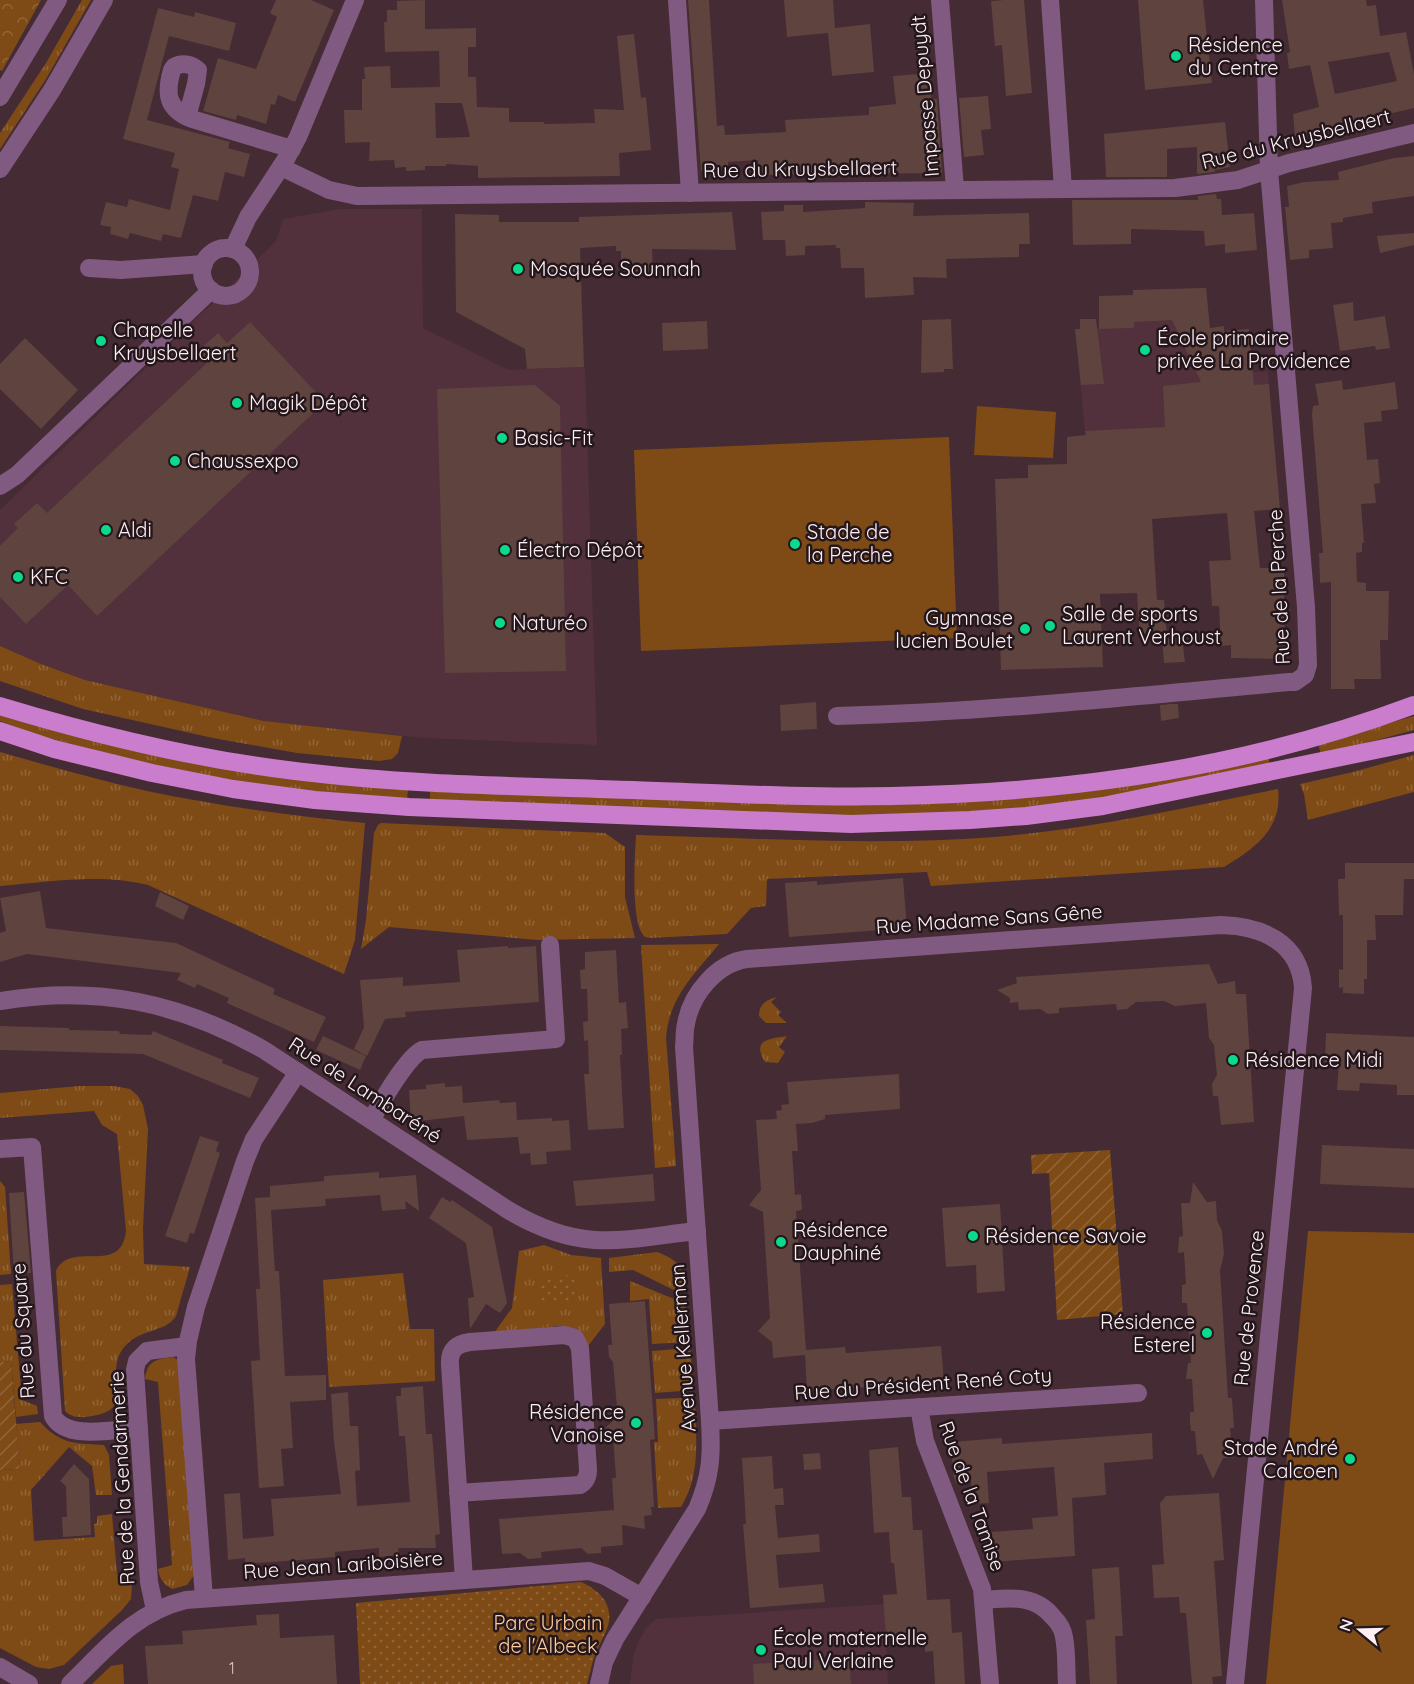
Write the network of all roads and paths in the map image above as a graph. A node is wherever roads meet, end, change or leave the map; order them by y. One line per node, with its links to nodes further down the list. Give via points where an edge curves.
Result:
1 (58, 0): 8 (street)
2 (104, 0): 13 (street)
3 (355, 0): 11 (street)
4 (677, 0): 17 (street)
5 (940, 0): 15 (street, Impasse Depuydt)
6 (1050, 0): 16 (street)
7 (1264, 0): 14 (street)
8 (0, 97)
9 (187, 117): 11 (street)
10 (1414, 133): 14 (street, Rue du Kruysbellaert)
11 (292, 149): 12 (street)
12 (281, 167): 17 (street, Rue du Kruysbellaert, via 328,190 357,196); 18 (street, via 248,217)
13 (0, 169)
14 (1269, 170): 16 (street, Rue du Kruysbellaert, via 1238,180 1188,187); 25 (street, Rue de la Perche, via 1305,607 1305,675 1295,682 1096,700)
15 (955, 189): 16 (street, Rue du Kruysbellaert); 17 (street, Rue du Kruysbellaert)
16 (1064, 189)
17 (690, 193)
18 (233, 249): 19 (street, via 216,251); 21 (street, via 247,260 250,274 246,284 230,295)
19 (204, 264): 20 (street, via 121,270); 21 (street, via 204,278)
20 (89, 268)
21 (211, 290): 22 (street, via 22,470)
22 (0, 486)
23 (1414, 705): 24 (main road, via 1326,735 1150,773 980,792 869,797 437,782 304,772 165,749)
24 (0, 706)
25 (837, 716)
26 (0, 731): 27 (main road, via 152,773 304,799 421,808 829,824 953,822 1103,806)
27 (1414, 742)
28 (1281, 942): 30 (street, Rue Madame Sans Gêne, via 1255,929 1221,925 747,959 726,965); 51 (street, Rue de Provence, via 1293,956 1303,988)
29 (550, 945): 33 (street, via 556,1039 422,1050 407,1065)
30 (705, 985): 35 (street, Avenue Kellerman, via 689,1013 685,1036)
31 (0, 1001): 32 (street, Rue de Lambaréné, via 74,994 154,1004 239,1037)
32 (298, 1072): 33 (street, Rue de Lambaréné); 36 (street, via 244,1161)
33 (371, 1120): 35 (street, Rue de Lambaréné, via 508,1210 551,1231 604,1240)
34 (0, 1149): 40 (street, Rue du Square, via 32,1147 53,1416 63,1428 72,1431)
35 (697, 1231): 39 (street, Avenue Kellerman)
36 (187, 1346): 40 (street, Rue de la Gendarmerie, via 151,1349 137,1361); 44 (street)
37 (1138, 1393): 38 (street, Rue du Président René Coty)
38 (919, 1407): 39 (street, Rue du Président René Coty); 45 (street, Rue de la Tamise, via 925,1441)
39 (711, 1421): 43 (street, Avenue Kellerman, via 712,1465 704,1492 692,1519)
40 (139, 1428): 46 (street, Rue de la Gendarmerie, via 149,1582)
41 (458, 1493): 41 (street, via 449,1359 453,1349 470,1342 564,1335 575,1338 580,1348 588,1475 580,1485); 42 (street)
42 (464, 1580): 43 (street, Rue Jean Lariboisière, via 589,1571); 44 (street, Rue Jean Lariboisière)
43 (642, 1597): 48 (street, Avenue Kellerman, via 611,1646)
44 (204, 1598): 46 (street, Rue Jean Lariboisière)
45 (984, 1600): 49 (street, Rue de la Tamise); 50 (street, Rue de la Tamise, via 1027,1599 1053,1616 1064,1637)
46 (155, 1610): 47 (street, Rue Jean Lariboisière, via 128,1628)
47 (70, 1684)
48 (599, 1684)
49 (990, 1684)
50 (1068, 1684)
51 (1235, 1684)

